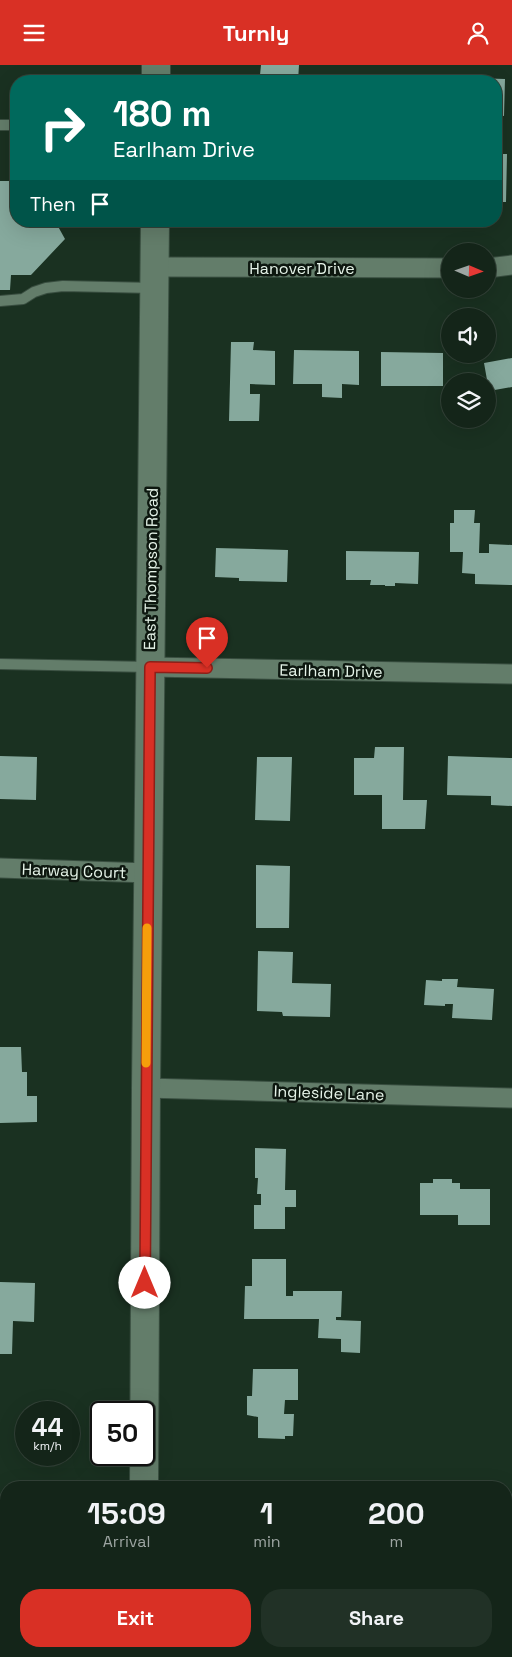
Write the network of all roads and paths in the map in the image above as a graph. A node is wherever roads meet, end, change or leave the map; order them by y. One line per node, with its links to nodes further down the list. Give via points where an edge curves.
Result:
1 (155, 227): 5 (main road, East Thompson Road)
2 (512, 265): 3 (street)
3 (496, 267)
4 (441, 268): 5 (street, Hanover Drive)
5 (154, 278): 6 (lane, via 46,288 23,299); 8 (main road, East Thompson Road)
6 (0, 301)
7 (0, 664): 8 (lane)
8 (150, 667): 9 (street, Earlham Drive); 11 (main road, East Thompson Road)
9 (512, 674)
10 (0, 869): 11 (street, Harway Court)
11 (148, 873): 12 (main road, East Thompson Road)
12 (146, 1088): 13 (street, Ingleside Lane); 14 (main road, East Thompson Road)
13 (512, 1098)
14 (144, 1481)

